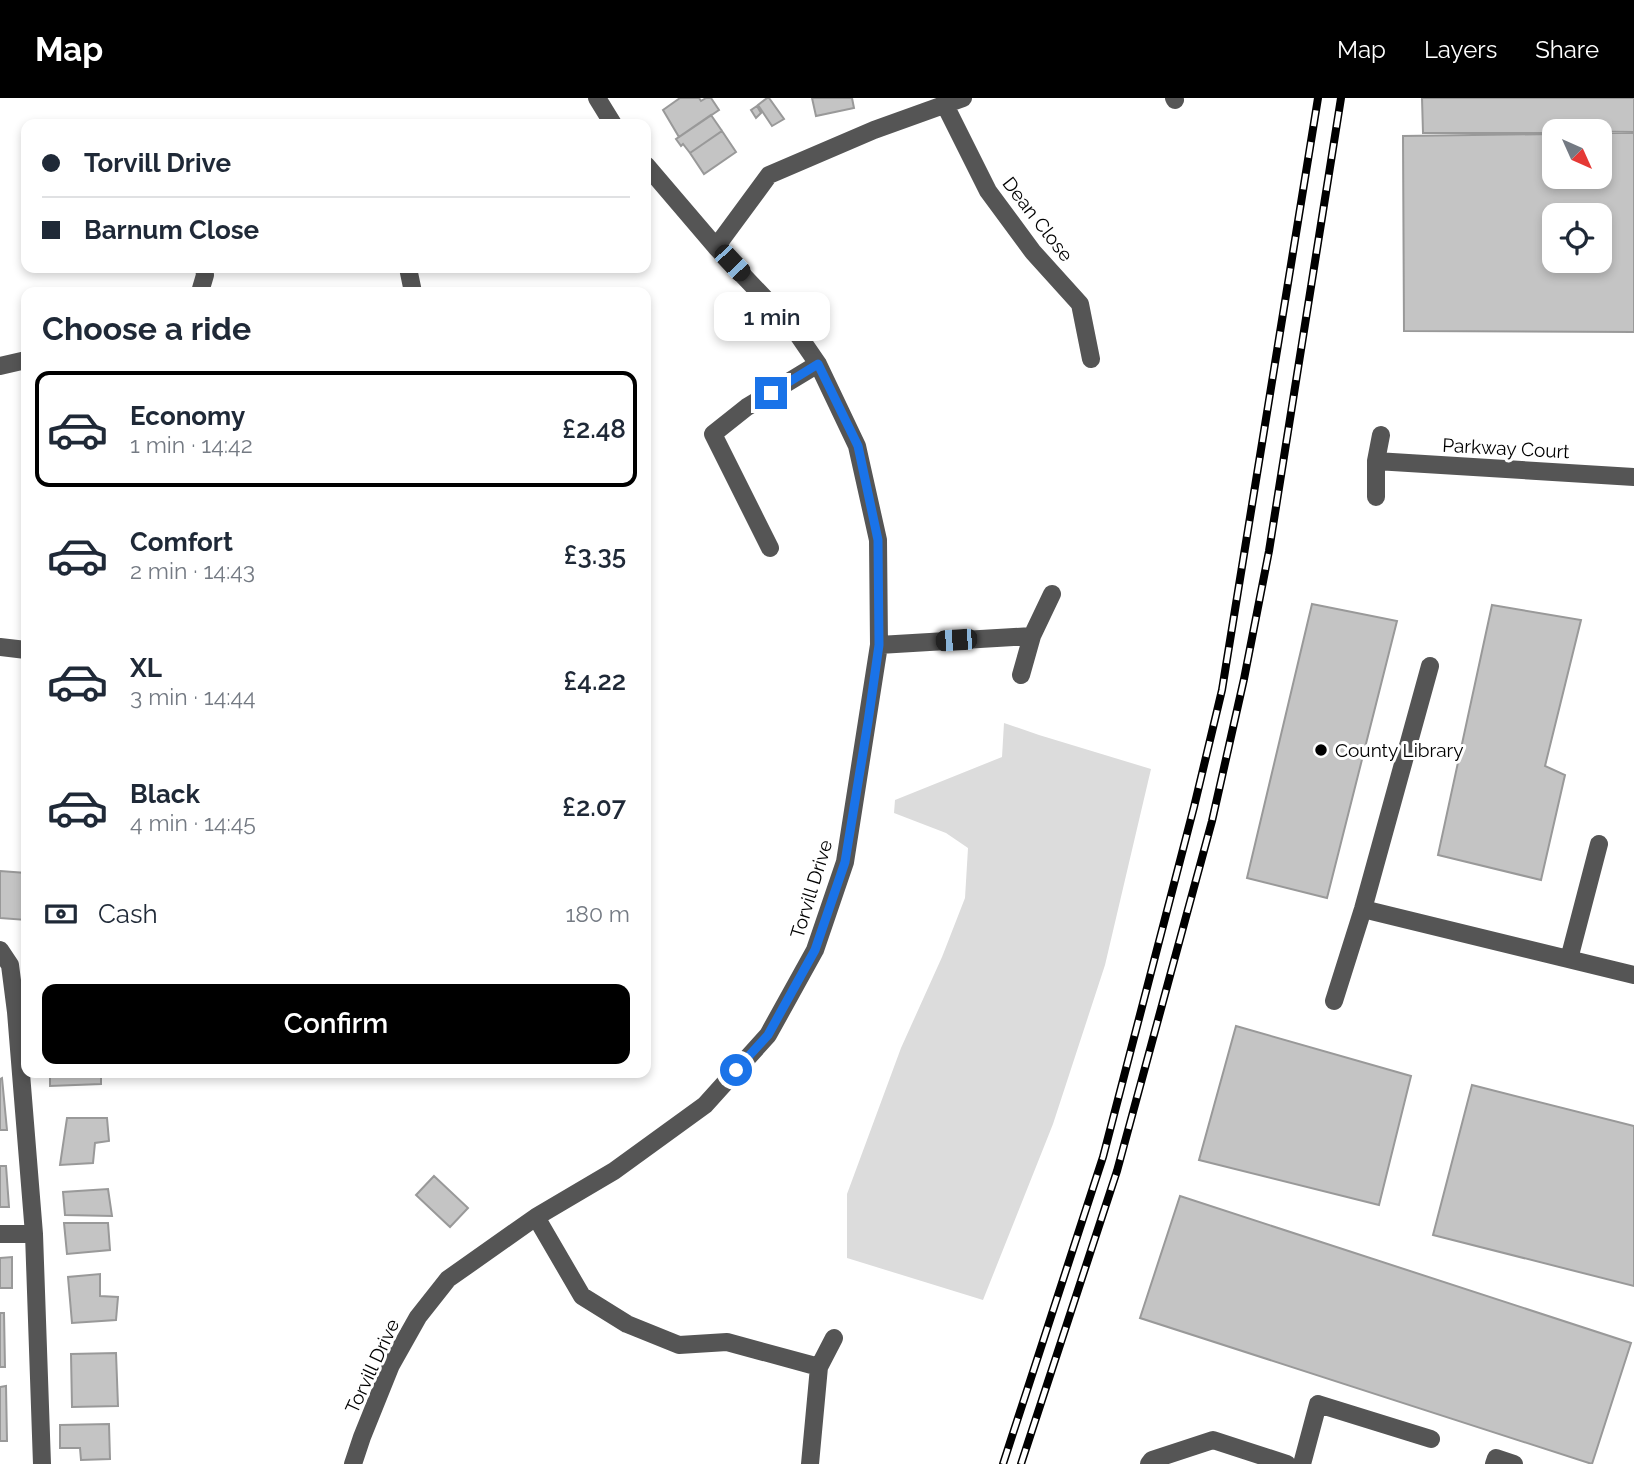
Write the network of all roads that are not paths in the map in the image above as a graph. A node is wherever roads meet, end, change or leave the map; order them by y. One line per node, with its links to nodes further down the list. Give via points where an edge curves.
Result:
1 (597, 98): 4 (street)
2 (963, 98): 3 (street)
3 (945, 105): 6 (street, via 769,175); 7 (street, Dean Close, via 988,191 1080,304)
4 (610, 119)
5 (651, 171): 6 (street, Torvill Drive)
6 (716, 247): 9 (street, Torvill Drive, via 793,329)
7 (1091, 359)
8 (21, 361): 10 (street)
9 (818, 364): 15 (street, via 747,407 713,434); 18 (street, Torvill Drive, via 858,446 878,540)
10 (0, 366)
11 (1381, 435): 12 (street)
12 (1376, 461): 13 (street, Parkway Court); 14 (street)
13 (1634, 477)
14 (1376, 497)
15 (770, 548)
16 (1052, 594): 17 (street)
17 (1032, 636): 18 (street); 22 (street)
18 (879, 645): 31 (street, Torvill Drive, via 845,862 815,950 768,1035 705,1105 614,1171)
19 (0, 647): 20 (street)
20 (21, 649)
21 (1430, 666): 24 (street)
22 (1021, 675)
23 (1599, 844): 26 (street)
24 (1363, 909): 26 (street); 28 (street)
25 (0, 950): 29 (street, via 10,965)
26 (1569, 959): 27 (street)
27 (1634, 975)
28 (1334, 1002)
29 (21, 1075)
30 (21, 1078): 33 (street)
31 (536, 1217): 35 (street, via 582,1296 627,1324 679,1345 727,1342); 38 (street, Torvill Drive, via 448,1279 418,1317 391,1365)
32 (0, 1234): 33 (street)
33 (34, 1234): 37 (street)
34 (834, 1338): 35 (street)
35 (820, 1367): 39 (street)
36 (1431, 1439): 42 (street, via 1318,1404)
37 (41, 1464)
38 (353, 1464)
39 (810, 1464)
40 (1149, 1464): 41 (street, via 1213,1440)
41 (1287, 1464)
42 (1302, 1464)
43 (1494, 1464): 44 (street, via 1496,1458)
44 (1514, 1464)

